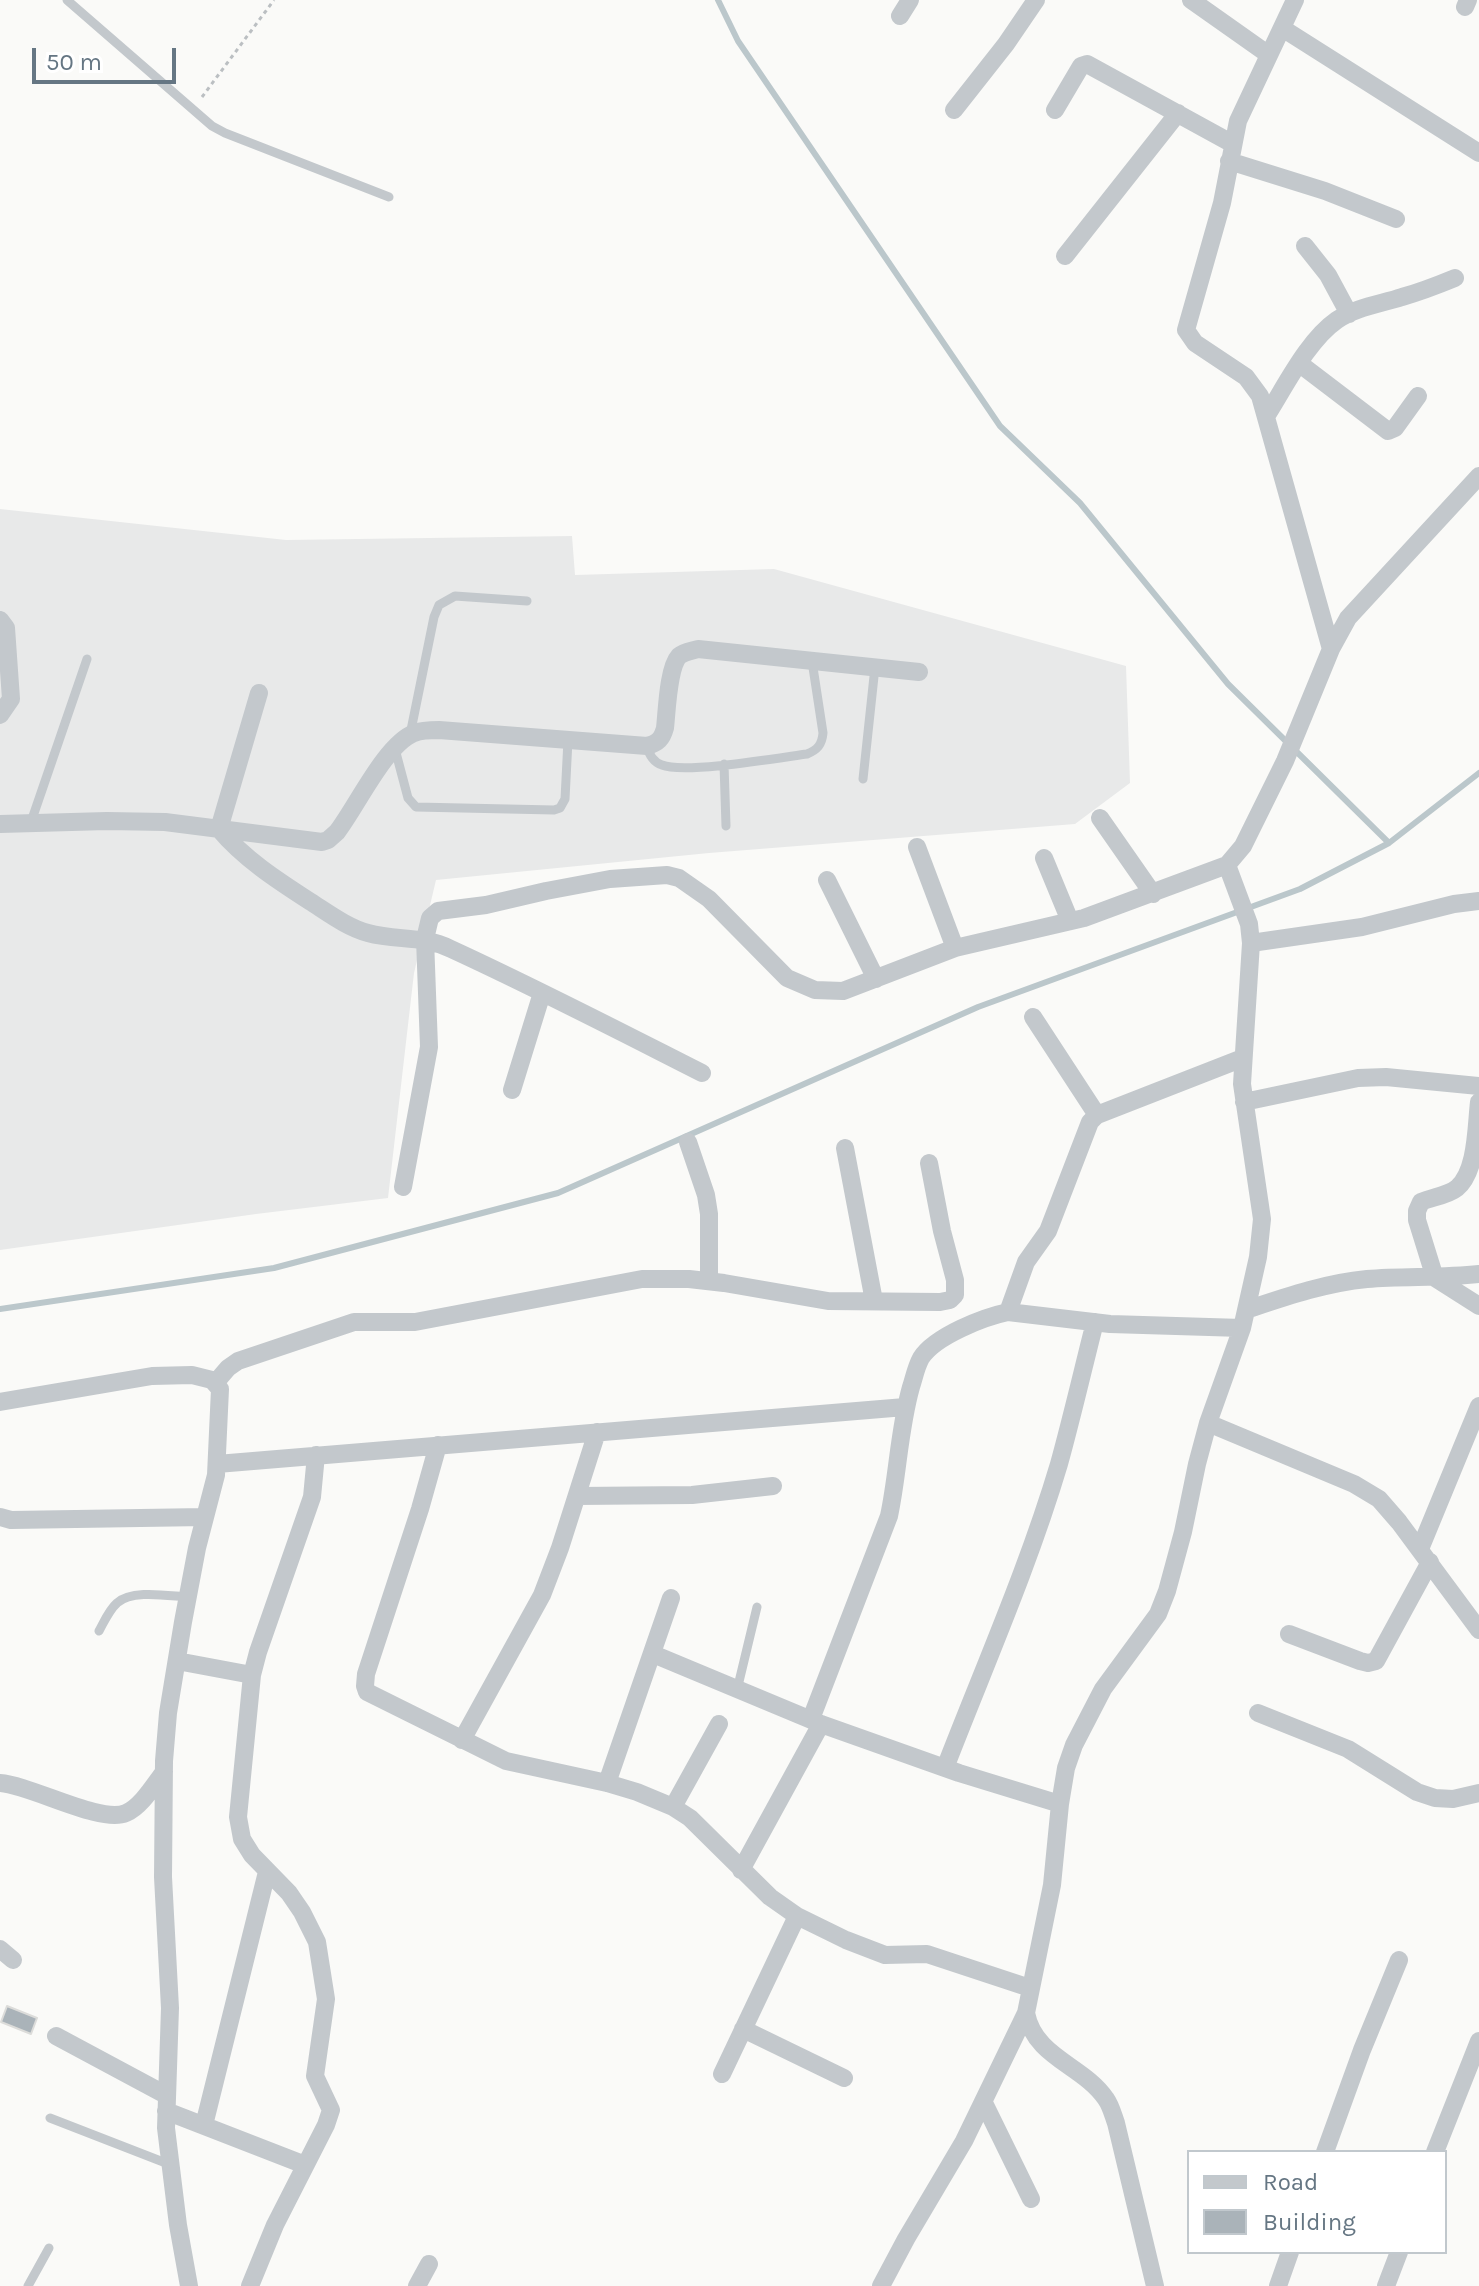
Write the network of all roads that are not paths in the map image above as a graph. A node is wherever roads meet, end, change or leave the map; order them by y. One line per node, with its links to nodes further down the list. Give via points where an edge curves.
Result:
1 (67, 0): 12 (lane, via 203,120)
2 (1036, 0): 7 (street)
3 (1191, 0): 6 (street)
4 (1295, 0): 5 (street)
5 (1282, 28): 6 (street); 11 (street)
6 (1269, 55): 10 (street, via 1238,121)
7 (954, 110)
8 (1055, 110): 9 (street, via 1087,64)
9 (1178, 113): 10 (street); 15 (street)
10 (1231, 152): 13 (street); 20 (street, via 1186,330 1195,343 1246,377)
11 (1479, 153)
12 (389, 197)
13 (1396, 219)
14 (1305, 246): 17 (street)
15 (1065, 256)
16 (1455, 278): 17 (street)
17 (1349, 314): 18 (street, via 1324,330)
18 (1300, 364): 19 (street, via 1388,431); 20 (street)
19 (1418, 396)
20 (1267, 415): 24 (street)
21 (1479, 476): 24 (street, via 1348,618)
22 (527, 601): 31 (lane, via 455,596 439,605)
23 (0, 620): 30 (street, via 6,628 11,692)
24 (1331, 649): 44 (street, via 1285,761 1243,846)
25 (87, 659): 38 (lane)
26 (812, 661): 27 (street); 33 (street, via 687,652 673,667 663,733); 35 (lane, via 823,733 819,747 807,754)
27 (875, 667): 28 (street); 36 (lane)
28 (919, 672)
29 (259, 693): 41 (street)
30 (0, 715)
31 (410, 735): 32 (street, via 439,730); 34 (street)
32 (568, 740): 33 (street); 34 (lane, via 565,799 554,810 416,807 408,798)
33 (647, 746): 35 (lane, via 650,757 663,766)
34 (395, 747): 41 (street, via 328,840 316,843)
35 (724, 764): 40 (lane)
36 (863, 779)
37 (1100, 818): 46 (street)
38 (31, 822): 39 (street); 41 (street, via 165,822)
39 (0, 824)
40 (726, 826)
41 (219, 829): 49 (street, via 282,883 357,929)
42 (917, 847): 51 (street)
43 (1044, 858): 48 (street)
44 (1227, 865): 46 (street); 50 (street)
45 (827, 880): 52 (street)
46 (1153, 894): 48 (street)
47 (1479, 901): 50 (street, via 1362,927)
48 (1070, 921): 51 (street)
49 (425, 939): 52 (street, via 430,918 440,910 610,879 667,875 709,899 796,983 843,991); 53 (street); 65 (street, via 429,1047)
50 (1251, 943): 55 (street)
51 (955, 948): 52 (street)
52 (876, 979)
53 (542, 993): 56 (street); 58 (street)
54 (1033, 1017): 61 (street)
55 (1243, 1058): 59 (street); 61 (street)
56 (702, 1073)
57 (1479, 1086): 59 (street, via 1358,1078)
58 (512, 1090)
59 (1244, 1102): 72 (street, via 1262,1219)
60 (1479, 1102): 67 (street, via 1469,1172 1456,1188 1421,1202 1417,1211)
61 (1097, 1115): 71 (street, via 1087,1128 1048,1231 1020,1274)
62 (688, 1142): 68 (street, via 709,1214)
63 (845, 1148): 69 (street)
64 (929, 1163): 69 (street, via 955,1295 940,1302)
65 (403, 1187)
66 (1479, 1274): 67 (street)
67 (1435, 1278): 70 (street); 72 (street, via 1365,1279 1303,1291)
68 (709, 1281): 69 (street, via 828,1301); 74 (street, via 642,1279 415,1322 354,1322 238,1361)
69 (874, 1301)
70 (1479, 1306)
71 (1008, 1312): 73 (street); 77 (street, via 933,1345 915,1371)
72 (1244, 1319): 73 (street, via 1166,1327); 78 (street)
73 (1095, 1322): 102 (street, via 1041,1519)
74 (216, 1382): 75 (street, via 192,1375 152,1376); 82 (street, via 221,1398)
75 (0, 1402)
76 (1479, 1406): 87 (street)
77 (905, 1407): 79 (street); 99 (street, via 889,1516)
78 (1208, 1423): 87 (street, via 1379,1499); 107 (street, via 1167,1591 1158,1614 1103,1689 1074,1745)
79 (597, 1432): 80 (street); 84 (street)
80 (438, 1445): 81 (street); 101 (street, via 364,1683 370,1694)
81 (316, 1455): 82 (street); 96 (street, via 312,1497)
82 (217, 1464): 86 (street)
83 (773, 1486): 84 (street, via 692,1495)
84 (577, 1496): 101 (street, via 542,1595)
85 (0, 1517): 86 (street)
86 (205, 1517): 88 (street)
87 (1425, 1556): 91 (street); 93 (street, via 1376,1661 1360,1661)
88 (188, 1597): 92 (lane, via 127,1597 114,1605); 95 (street)
89 (671, 1598): 94 (street)
90 (757, 1607): 97 (lane)
91 (1479, 1630)
92 (99, 1631)
93 (1289, 1634)
94 (653, 1654): 97 (street); 105 (street)
95 (177, 1661): 96 (street); 103 (street)
96 (252, 1675): 110 (street, via 238,1817 242,1839)
97 (737, 1690): 99 (street)
98 (1258, 1713): 106 (street, via 1348,1749 1417,1792 1453,1799)
99 (816, 1722): 102 (street); 109 (street)
100 (719, 1724): 108 (street)
101 (462, 1740): 105 (street, via 520,1766)
102 (945, 1768): 107 (street)
103 (164, 1772): 104 (street, via 137,1805 121,1814); 120 (street, via 170,2008)
104 (0, 1783)
105 (607, 1783): 108 (street)
106 (1479, 1793)
107 (1060, 1804): 113 (street, via 1052,1885)
108 (673, 1807): 109 (street)
109 (741, 1870): 111 (street)
110 (267, 1872): 123 (street); 127 (street, via 289,1893 311,1928 324,1981 315,2076 331,2110)
111 (797, 1916): 113 (street, via 872,1951 927,1954); 115 (street)
112 (1399, 1960): 124 (street)
113 (1030, 1988): 114 (street)
114 (1026, 2013): 121 (street); 138 (street, via 1039,2043 1108,2101)
115 (743, 2029): 118 (street); 119 (street)
116 (56, 2036): 120 (street)
117 (1479, 2041): 125 (street)
118 (722, 2074)
119 (844, 2078)
120 (166, 2103): 123 (street); 126 (street)
121 (984, 2103): 128 (street); 137 (street)
122 (50, 2118): 126 (lane)
123 (204, 2125): 127 (street)
124 (1326, 2150)
125 (1436, 2150)
126 (171, 2165): 134 (street)
127 (305, 2165): 135 (street)
128 (1031, 2199)
129 (49, 2248): 133 (lane)
130 (1289, 2254): 139 (street)
131 (1398, 2254): 140 (street)
132 (429, 2264): 136 (street)
133 (28, 2286)
134 (189, 2286)
135 (250, 2286)
136 (417, 2286)
137 (881, 2286)
138 (1155, 2286)
139 (1278, 2286)
140 (1386, 2286)

